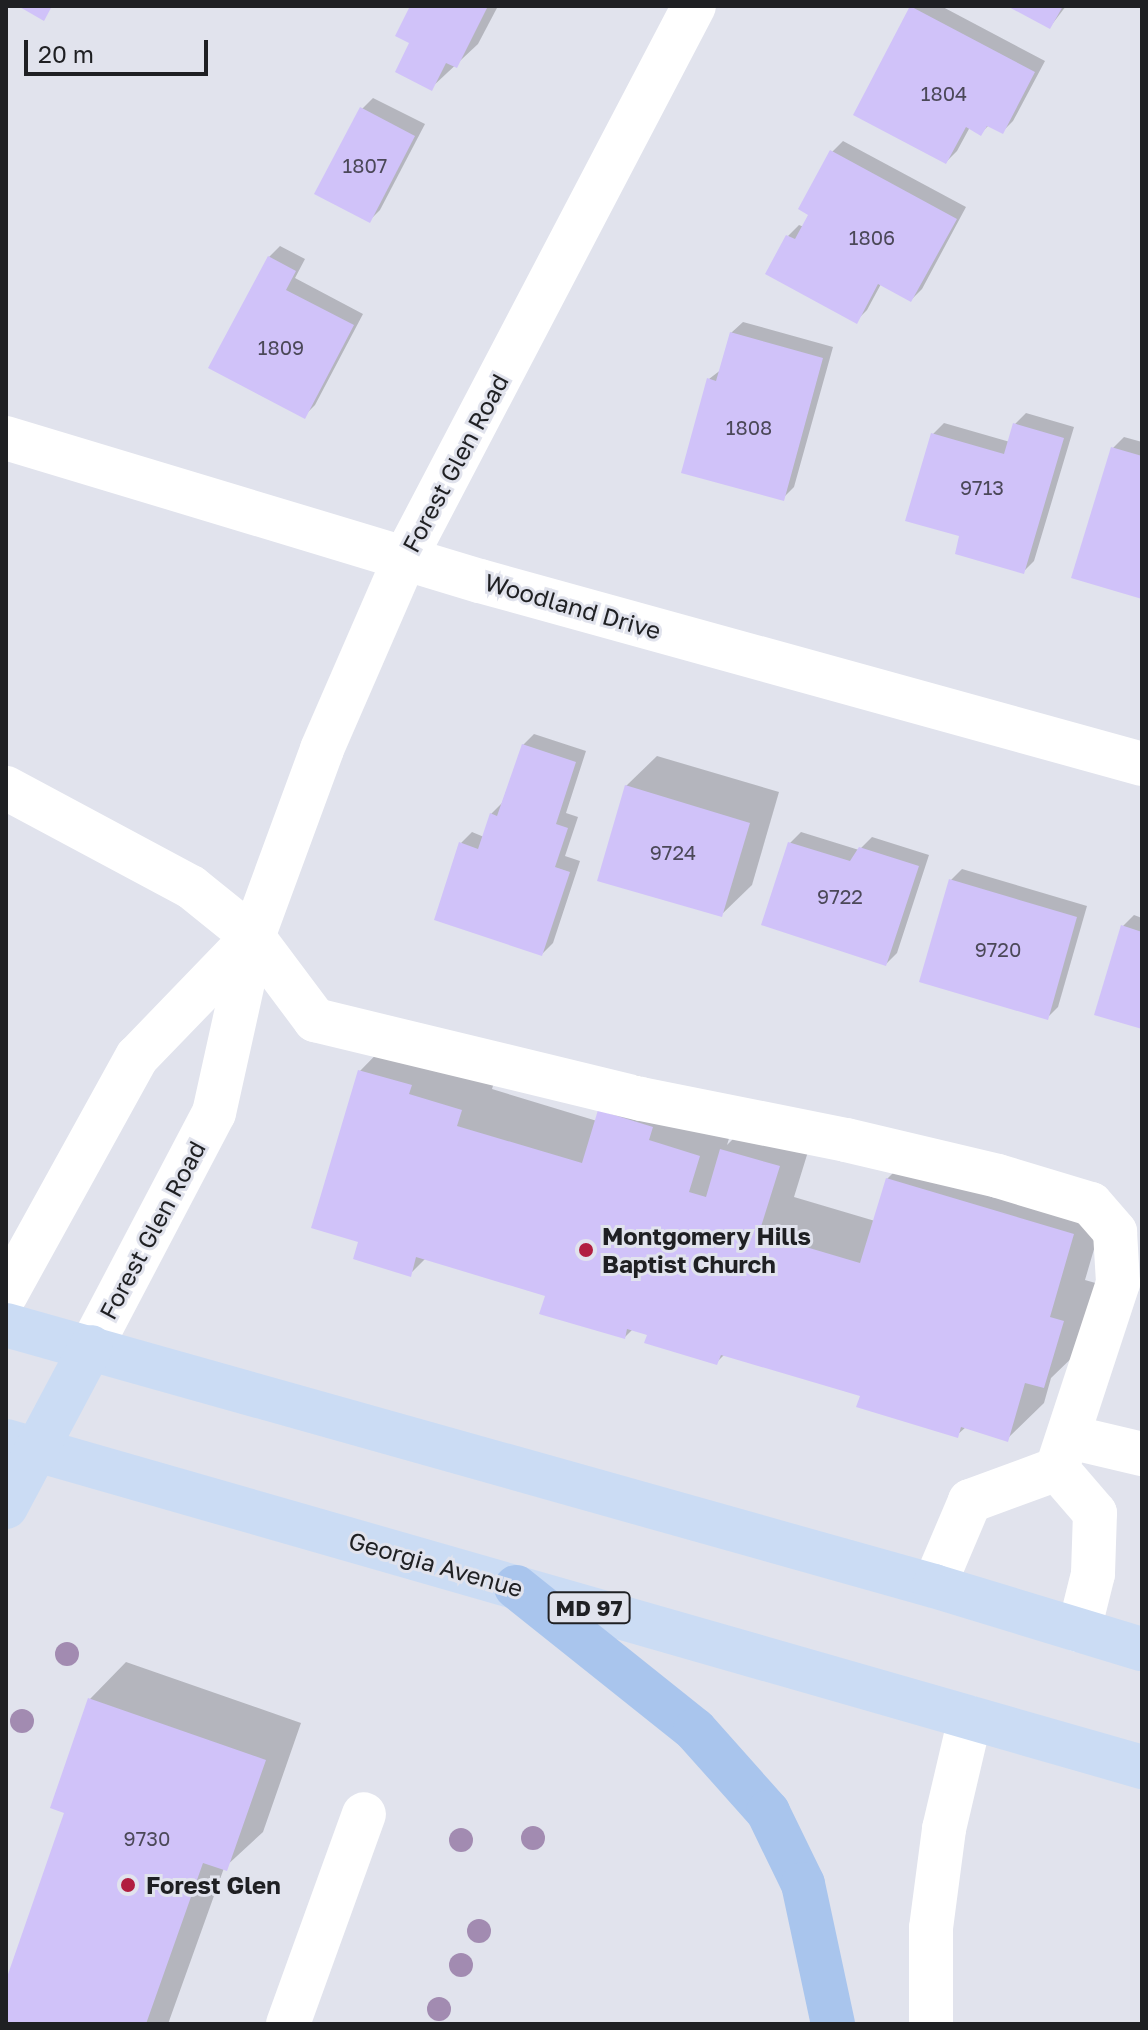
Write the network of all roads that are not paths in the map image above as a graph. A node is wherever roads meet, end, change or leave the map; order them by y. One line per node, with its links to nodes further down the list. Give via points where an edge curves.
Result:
1 (694, 6): 3 (street, Forest Glen Road)
2 (6, 438): 3 (street, Woodland Drive)
3 (405, 558): 4 (street, Woodland Drive); 6 (street, Forest Glen Road, via 322,749)
4 (1142, 764)
5 (6, 788): 6 (street, via 191,887)
6 (253, 937): 7 (street, via 315,1020 641,1099 922,1158 1091,1204 1115,1232); 8 (street, Forest Glen Road, via 137,1057); 10 (street, Forest Glen Road, via 214,1113)
7 (1130, 1286): 12 (street)
8 (6, 1294)
9 (6, 1325): 10 (main road)
10 (91, 1347): 11 (main road, Forest Glen Road); 15 (main road)
11 (21, 1445): 14 (main road, Forest Glen Road); 16 (main road, Georgia Avenue / MD 97)
12 (1064, 1453): 13 (street); 15 (street, via 970,1501); 17 (street, via 1095,1513 1093,1574)
13 (1142, 1454)
14 (6, 1507)
15 (934, 1586): 17 (main road)
16 (516, 1587): 19 (main road, Georgia Avenue / MD 97); 23 (highway, via 695,1730 768,1812 803,1884)
17 (1079, 1630): 18 (main road)
18 (1142, 1649)
19 (970, 1718): 20 (main road, Georgia Avenue / MD 97); 24 (street, via 944,1829 931,1928)
20 (1142, 1767)
21 (364, 1814): 22 (street)
22 (288, 2024)
23 (833, 2024)
24 (931, 2024)

